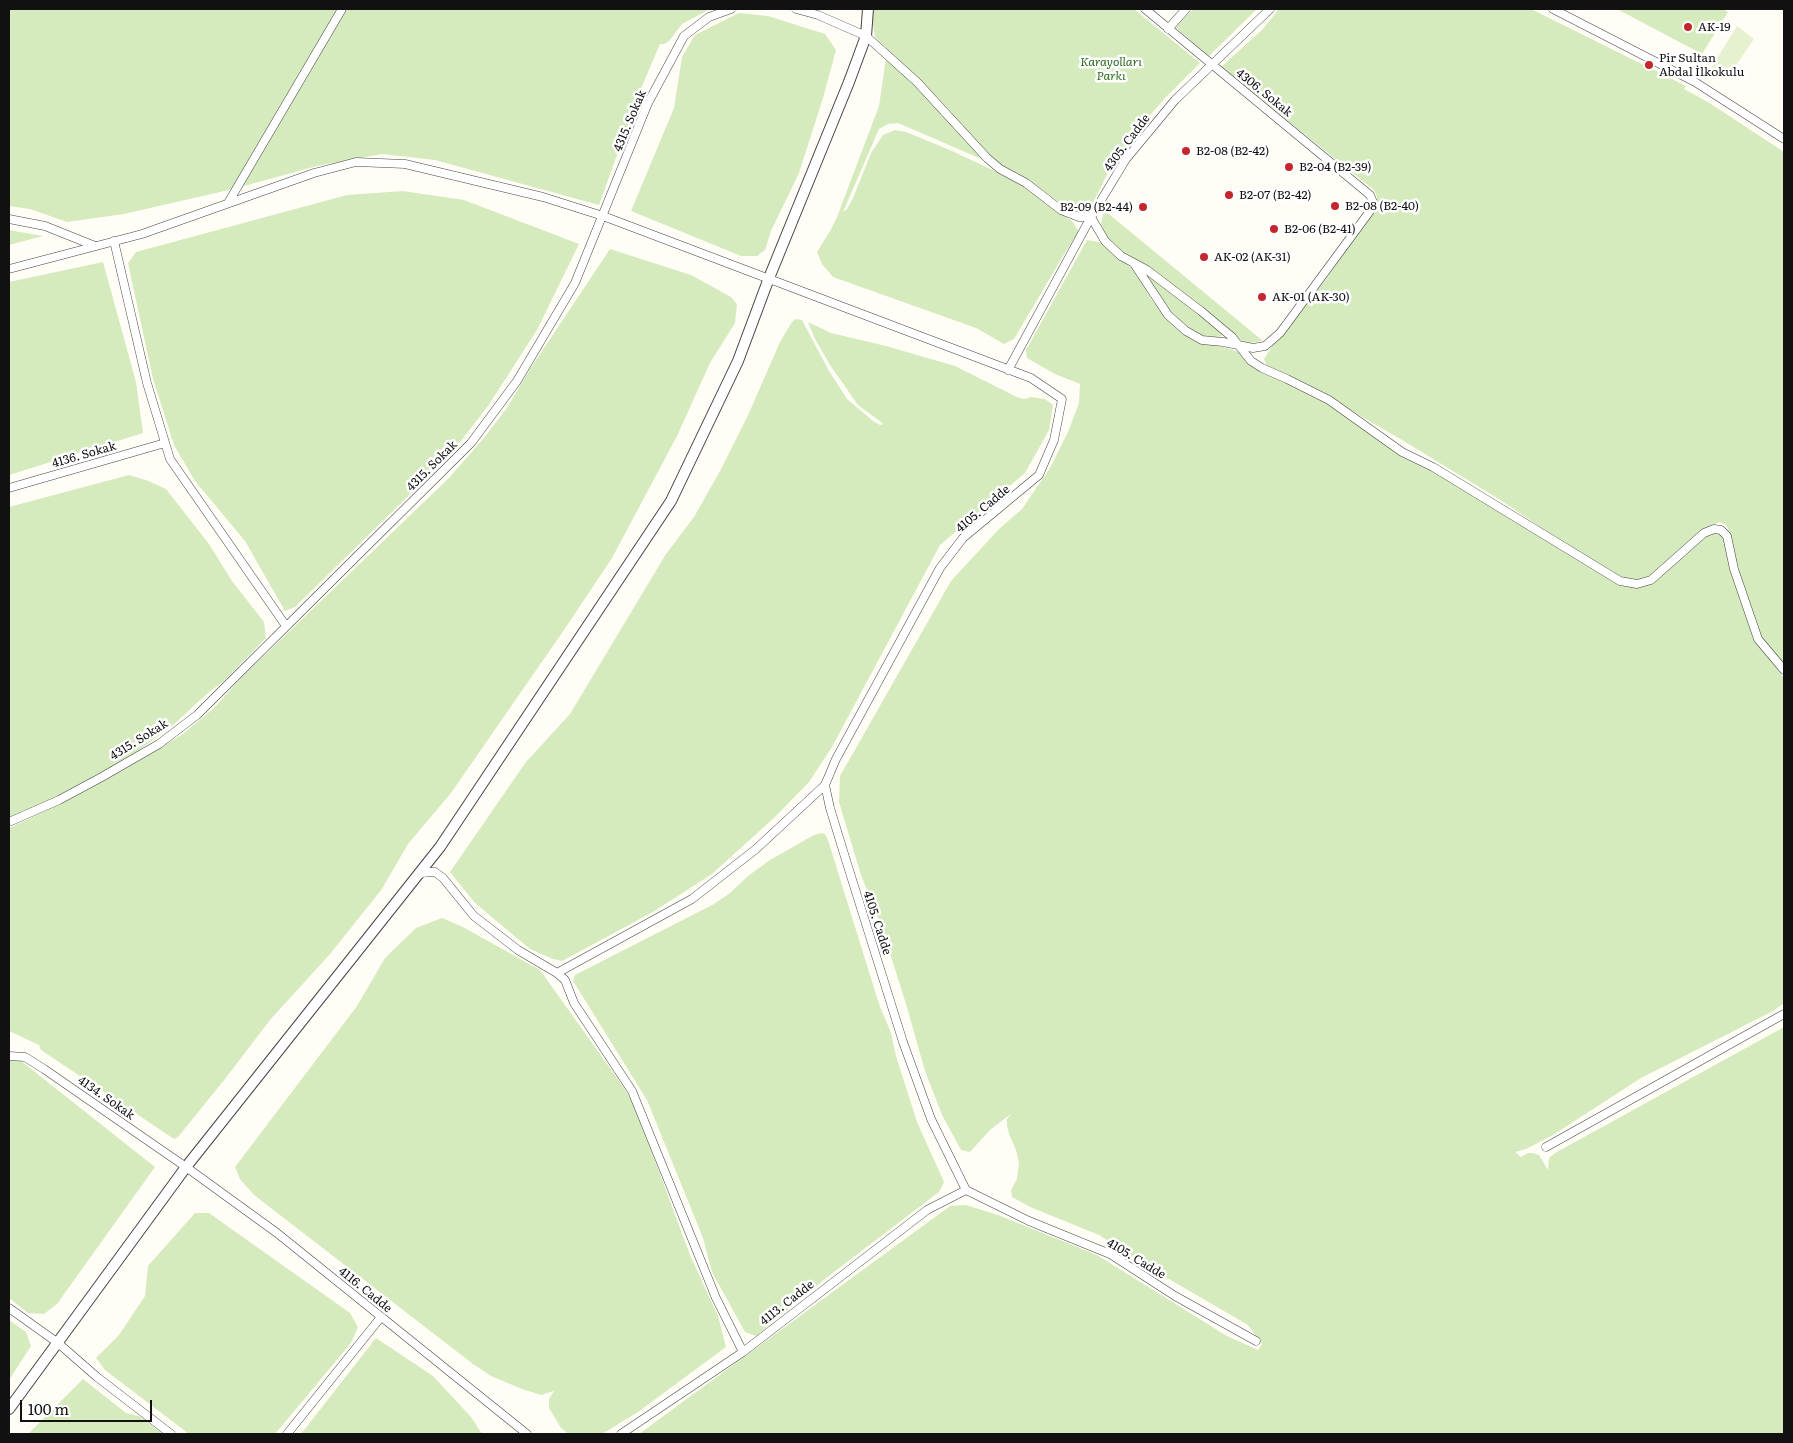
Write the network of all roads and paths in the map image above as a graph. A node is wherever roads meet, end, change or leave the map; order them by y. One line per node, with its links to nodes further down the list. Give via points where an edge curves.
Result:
1 (342, 9): 13 (street)
2 (730, 9): 14 (street, 4315. Sokak, via 709,17 684,36 648,103)
3 (796, 9): 10 (street)
4 (868, 9): 10 (street)
5 (1145, 9): 9 (street, 4306. Sokak)
6 (1186, 9): 9 (street)
7 (1270, 9): 11 (street, 4305. Cadde)
8 (1553, 9): 12 (street, via 1695,82)
9 (1168, 29): 11 (street, 4306. Sokak)
10 (866, 36): 15 (street, via 917,82 1000,169 1026,183 1061,210 1079,217); 21 (street)
11 (1212, 65): 15 (street, 4305. Cadde, via 1175,100 1126,159); 22 (street, 4306. Sokak, via 1370,195 1373,202 1370,212 1280,333 1265,346)
12 (1784, 139)
13 (228, 203): 14 (street, via 356,162 395,163 543,197); 17 (street)
14 (603, 216): 21 (street); 26 (street, 4315. Sokak, via 575,283 517,381 471,443)
15 (1091, 216): 19 (street, via 1105,241); 23 (street, 4305. Cadde)
16 (9, 219): 18 (street, via 44,226)
17 (114, 241): 18 (street); 24 (street, via 147,382)
18 (95, 246): 20 (street)
19 (1134, 264): 22 (street, via 1147,270 1201,311); 22 (street, via 1168,315 1186,331 1202,340)
20 (9, 269)
21 (769, 278): 23 (street); 30 (street, via 738,361 671,501 440,847)
22 (1240, 346): 27 (street, via 1251,361 1262,368 1329,400 1402,452 1433,467 1620,581 1637,584 1650,580 1704,533 1721,530 1727,536 1734,569 1758,638)
23 (1008, 370): 28 (street, 4105. Cadde, via 1031,378 1062,399 1054,440 1039,475 963,538 940,568)
24 (165, 443): 25 (street, 4136. Sokak); 26 (street, via 170,459)
25 (9, 488)
26 (286, 626): 29 (street, 4315. Sokak, via 197,715 158,744 59,800)
27 (1784, 670)
28 (825, 785): 31 (street, via 756,849 692,899); 36 (street, 4105. Cadde, via 903,1042 931,1119)
29 (9, 822)
30 (417, 874): 31 (street, via 434,872 443,878 474,916 518,950); 35 (street)
31 (557, 973): 41 (street, via 565,980 574,1003 632,1091 716,1298)
32 (1784, 1014): 34 (street)
33 (9, 1056): 35 (street, 4134. Sokak, via 26,1057)
34 (1546, 1147)
35 (186, 1168): 38 (street, 4116. Cadde, via 277,1233); 40 (street)
36 (966, 1190): 39 (street, 4105. Cadde, via 1029,1221 1110,1254 1175,1296); 41 (street, 4113. Cadde, via 927,1210)
37 (9, 1308): 40 (street)
38 (381, 1317): 44 (street); 45 (street, 4116. Cadde)
39 (1256, 1341)
40 (58, 1343): 42 (street); 43 (street)
41 (743, 1352): 46 (street, 4113. Cadde)
42 (9, 1409)
43 (171, 1434)
44 (286, 1434)
45 (527, 1434)
46 (621, 1434)

